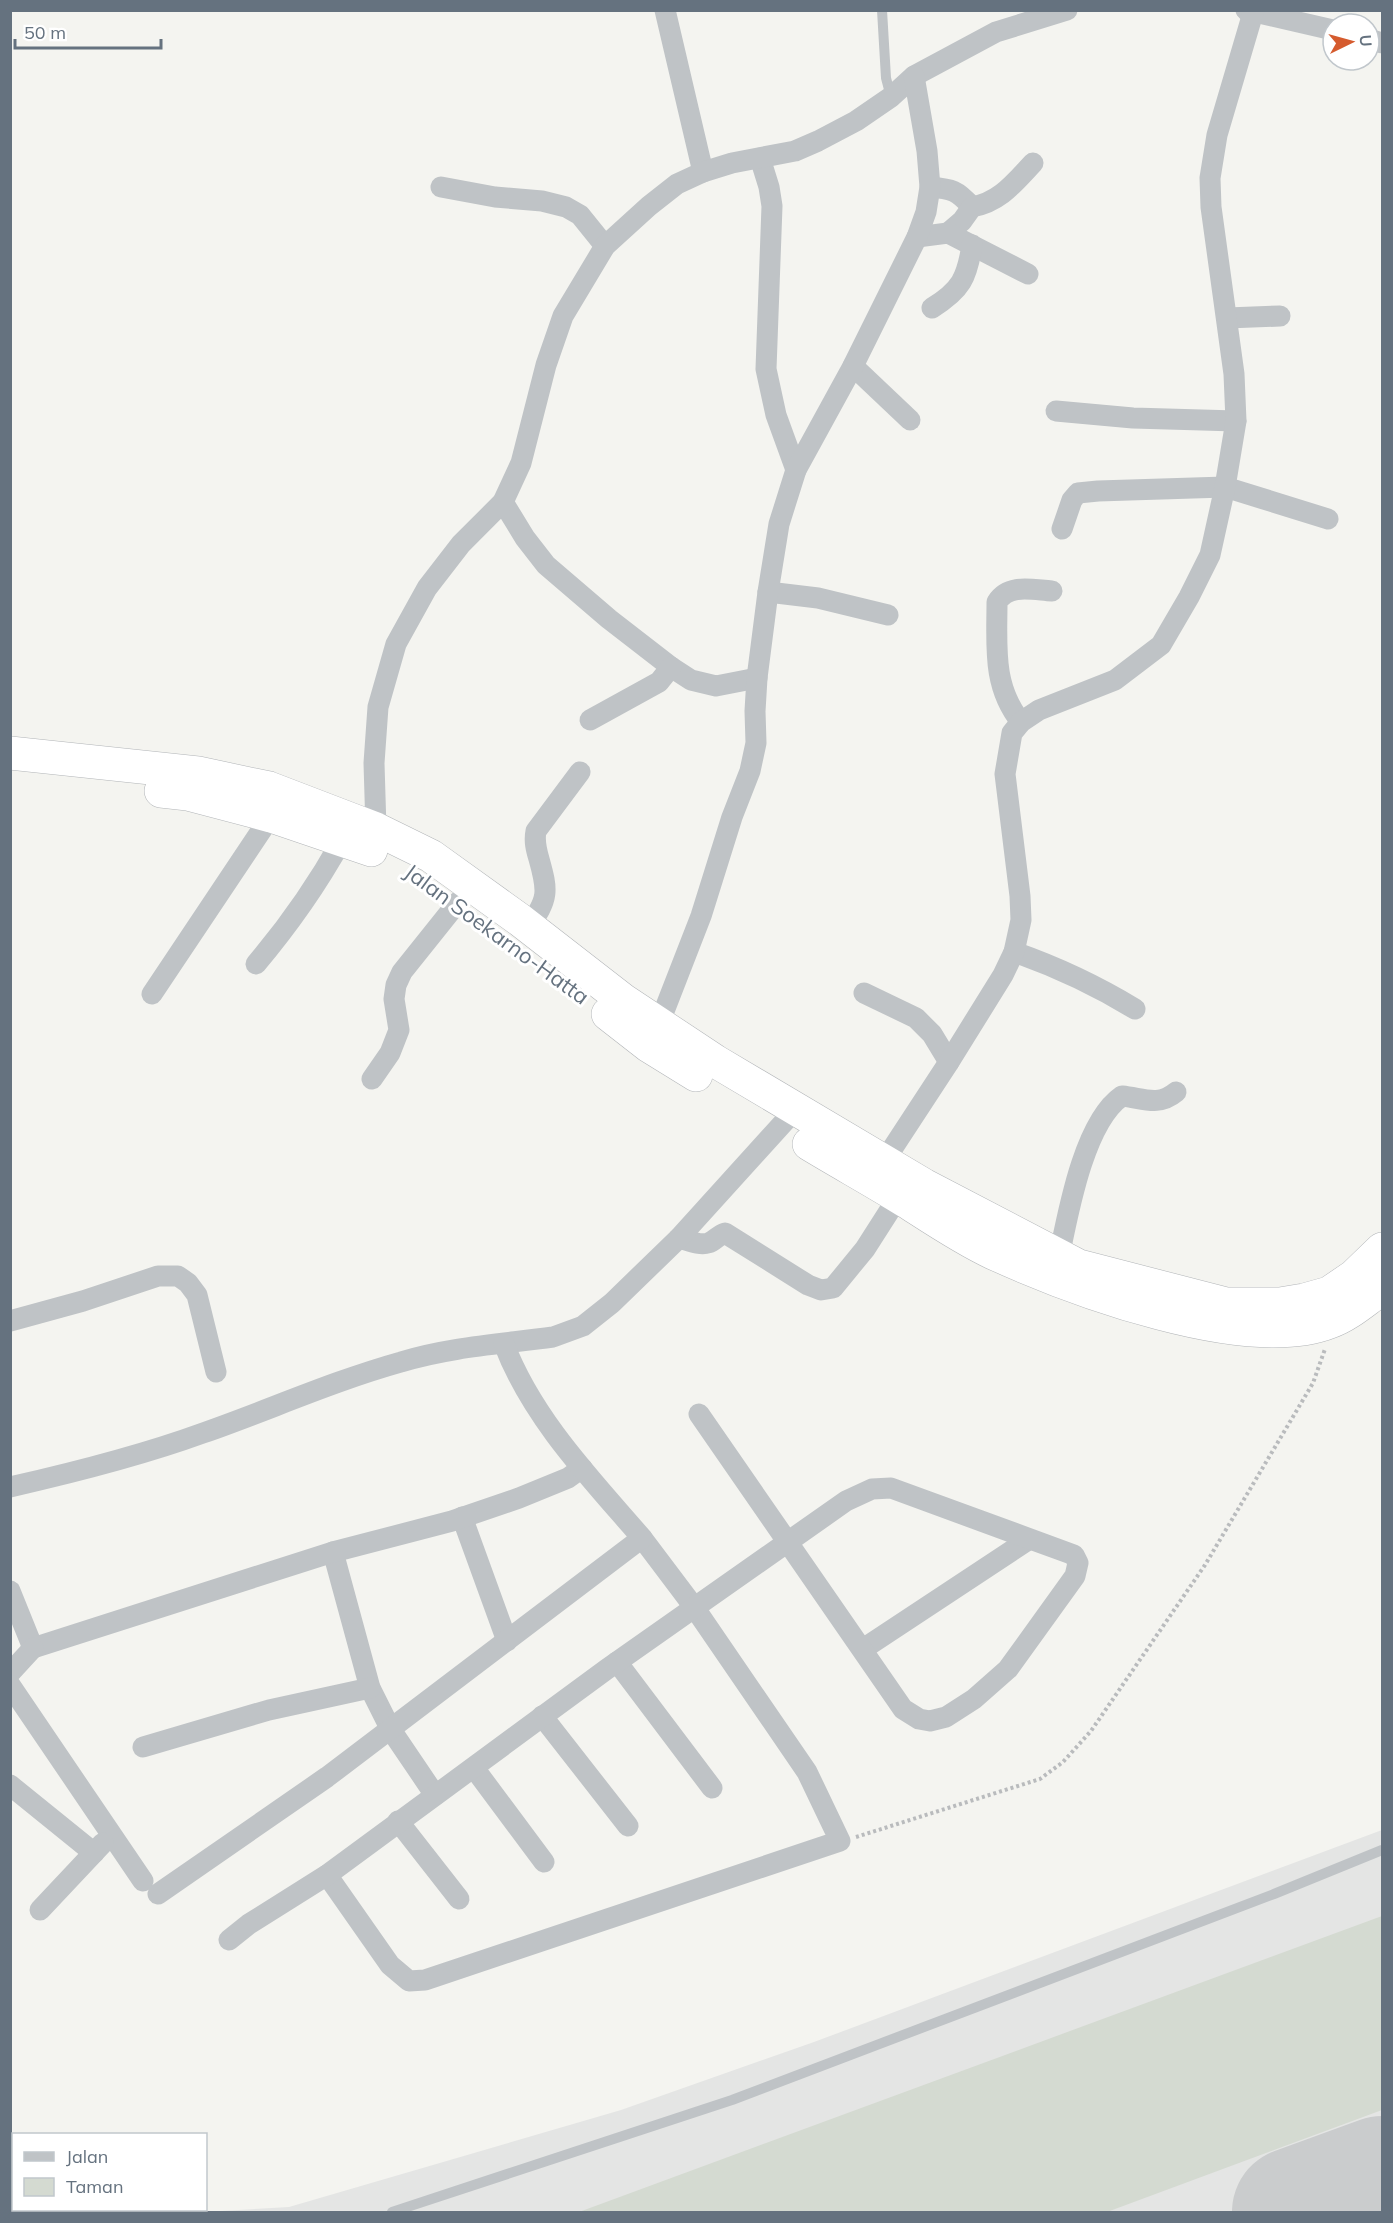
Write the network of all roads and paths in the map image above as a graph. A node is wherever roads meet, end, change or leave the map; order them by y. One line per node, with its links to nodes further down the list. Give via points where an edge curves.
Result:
1 (664, 10): 10 (street)
2 (882, 10): 7 (lane, via 886,78)
3 (1068, 10): 6 (street, via 996,32)
4 (1249, 12): 5 (street); 21 (street, via 1217,135 1210,178)
5 (1321, 27)
6 (914, 76): 7 (street); 12 (street)
7 (891, 97): 8 (street, via 818,141)
8 (760, 158): 10 (street); 26 (street, via 772,206 766,369 776,415)
9 (1033, 163): 13 (street, via 1001,195)
10 (702, 172): 17 (street, via 677,184)
11 (441, 187): 17 (street, via 566,207 580,215)
12 (930, 187): 13 (street, via 950,189); 15 (street)
13 (972, 207): 14 (street)
14 (948, 233): 15 (street); 16 (street)
15 (917, 237): 22 (street)
16 (972, 245): 18 (street); 19 (street, via 969,269 959,285)
17 (605, 246): 28 (street, via 563,316 521,463)
18 (1028, 274)
19 (932, 308)
20 (1280, 316): 21 (street)
21 (1227, 318): 25 (street)
22 (853, 366): 24 (street); 26 (street)
23 (1056, 411): 25 (street)
24 (910, 420)
25 (1236, 421): 27 (street)
26 (796, 470): 32 (street, via 779,524)
27 (1225, 487): 29 (street); 30 (street, via 1078,493); 37 (street, via 1210,555 1161,645 1115,680 1039,710)
28 (503, 502): 34 (street, via 546,565); 42 (street, via 427,588 396,644 378,707 374,763)
29 (1328, 519)
30 (1062, 529)
31 (1052, 591): 37 (street, via 1008,591 997,602 1000,683 1010,708)
32 (768, 592): 33 (street, via 818,598); 35 (street)
33 (888, 615)
34 (671, 667): 35 (street, via 691,680 716,686); 36 (street, via 659,682)
35 (758, 678): 51 (street, via 756,743 750,771)
36 (590, 720)
37 (1021, 722): 46 (street, via 1012,733 1005,774 1020,896 1021,920)
38 (10, 753): 42 (highway, via 198,773 269,788)
39 (580, 772): 45 (street, via 536,831 534,841 547,886 539,913)
40 (10, 775): 41 (highway, Jalan Soekarno-Hatta, via 188,794)
41 (270, 816): 43 (highway, Jalan Soekarno-Hatta); 49 (street)
42 (376, 829): 45 (highway, via 431,856)
43 (342, 840): 44 (highway, Jalan Soekarno-Hatta, via 388,858); 47 (street, via 321,879)
44 (458, 902): 53 (street, via 402,972 394,999 399,1030 390,1053); 55 (highway, Jalan Soekarno-Hatta, via 649,1046)
45 (528, 927): 51 (highway)
46 (1014, 952): 50 (street, via 1103,990); 52 (street)
47 (256, 964)
48 (864, 993): 52 (street, via 916,1018)
49 (153, 994)
50 (1135, 1009)
51 (659, 1024): 55 (highway)
52 (950, 1062): 56 (street)
53 (372, 1079)
54 (1176, 1092): 59 (street, via 1157,1101 1122,1096 1102,1116 1079,1173)
55 (788, 1119): 56 (highway, Jalan Soekarno-Hatta); 57 (street)
56 (891, 1179): 57 (street, via 865,1248 833,1288 821,1290 808,1285 725,1233 708,1244); 59 (highway); 62 (highway, via 992,1252 1077,1287 1149,1310 1228,1328 1289,1330)
57 (679, 1238): 63 (street, via 583,1326 553,1337)
58 (1383, 1249): 59 (highway, via 1329,1293 1280,1304 1226,1304 1110,1275)
59 (1059, 1257)
60 (1383, 1287): 62 (highway)
61 (10, 1321): 64 (street, via 158,1276 178,1276 197,1295)
62 (1331, 1322): 92 (path, via 1313,1383 1205,1565 1091,1731 1063,1762 1040,1779)
63 (504, 1344): 66 (street, via 532,1401); 67 (street, via 444,1351 400,1362 128,1458)
64 (216, 1372)
65 (699, 1414): 71 (street)
66 (582, 1468): 68 (street, via 568,1478); 69 (street)
67 (10, 1487)
68 (462, 1517): 72 (street); 75 (street)
69 (642, 1538): 74 (street); 75 (street)
70 (1028, 1540): 71 (street, via 891,1488 873,1489 846,1502); 77 (street); 77 (street, via 1074,1555 1078,1563 1075,1576 1008,1669 974,1699 946,1716 930,1721 919,1719 903,1709)
71 (789, 1543): 74 (street); 77 (street)
72 (333, 1552): 76 (street); 81 (street)
73 (10, 1591): 76 (street)
74 (694, 1607): 78 (street); 92 (street, via 807,1772)
75 (507, 1641): 83 (street)
76 (33, 1648): 79 (street)
77 (863, 1649)
78 (617, 1662): 82 (street); 87 (street)
79 (10, 1673)
80 (10, 1685): 91 (street)
81 (370, 1688): 83 (street); 84 (street, via 269,1710)
82 (542, 1716): 85 (street); 90 (street)
83 (391, 1730): 88 (street); 91 (street, via 327,1777 151,1887)
84 (143, 1747)
85 (474, 1768): 88 (street); 95 (street)
86 (10, 1785): 94 (street)
87 (712, 1788)
88 (435, 1795): 89 (street)
89 (398, 1821): 96 (street); 97 (street)
90 (628, 1826)
91 (112, 1834): 94 (street)
92 (840, 1841): 96 (street, via 425,1980 409,1982 390,1965)
93 (1383, 1850): 100 (lane, via 732,2100)
94 (94, 1853): 98 (street)
95 (544, 1862)
96 (327, 1875): 99 (street)
97 (459, 1899)
98 (40, 1910)
99 (229, 1940)
100 (392, 2212)

